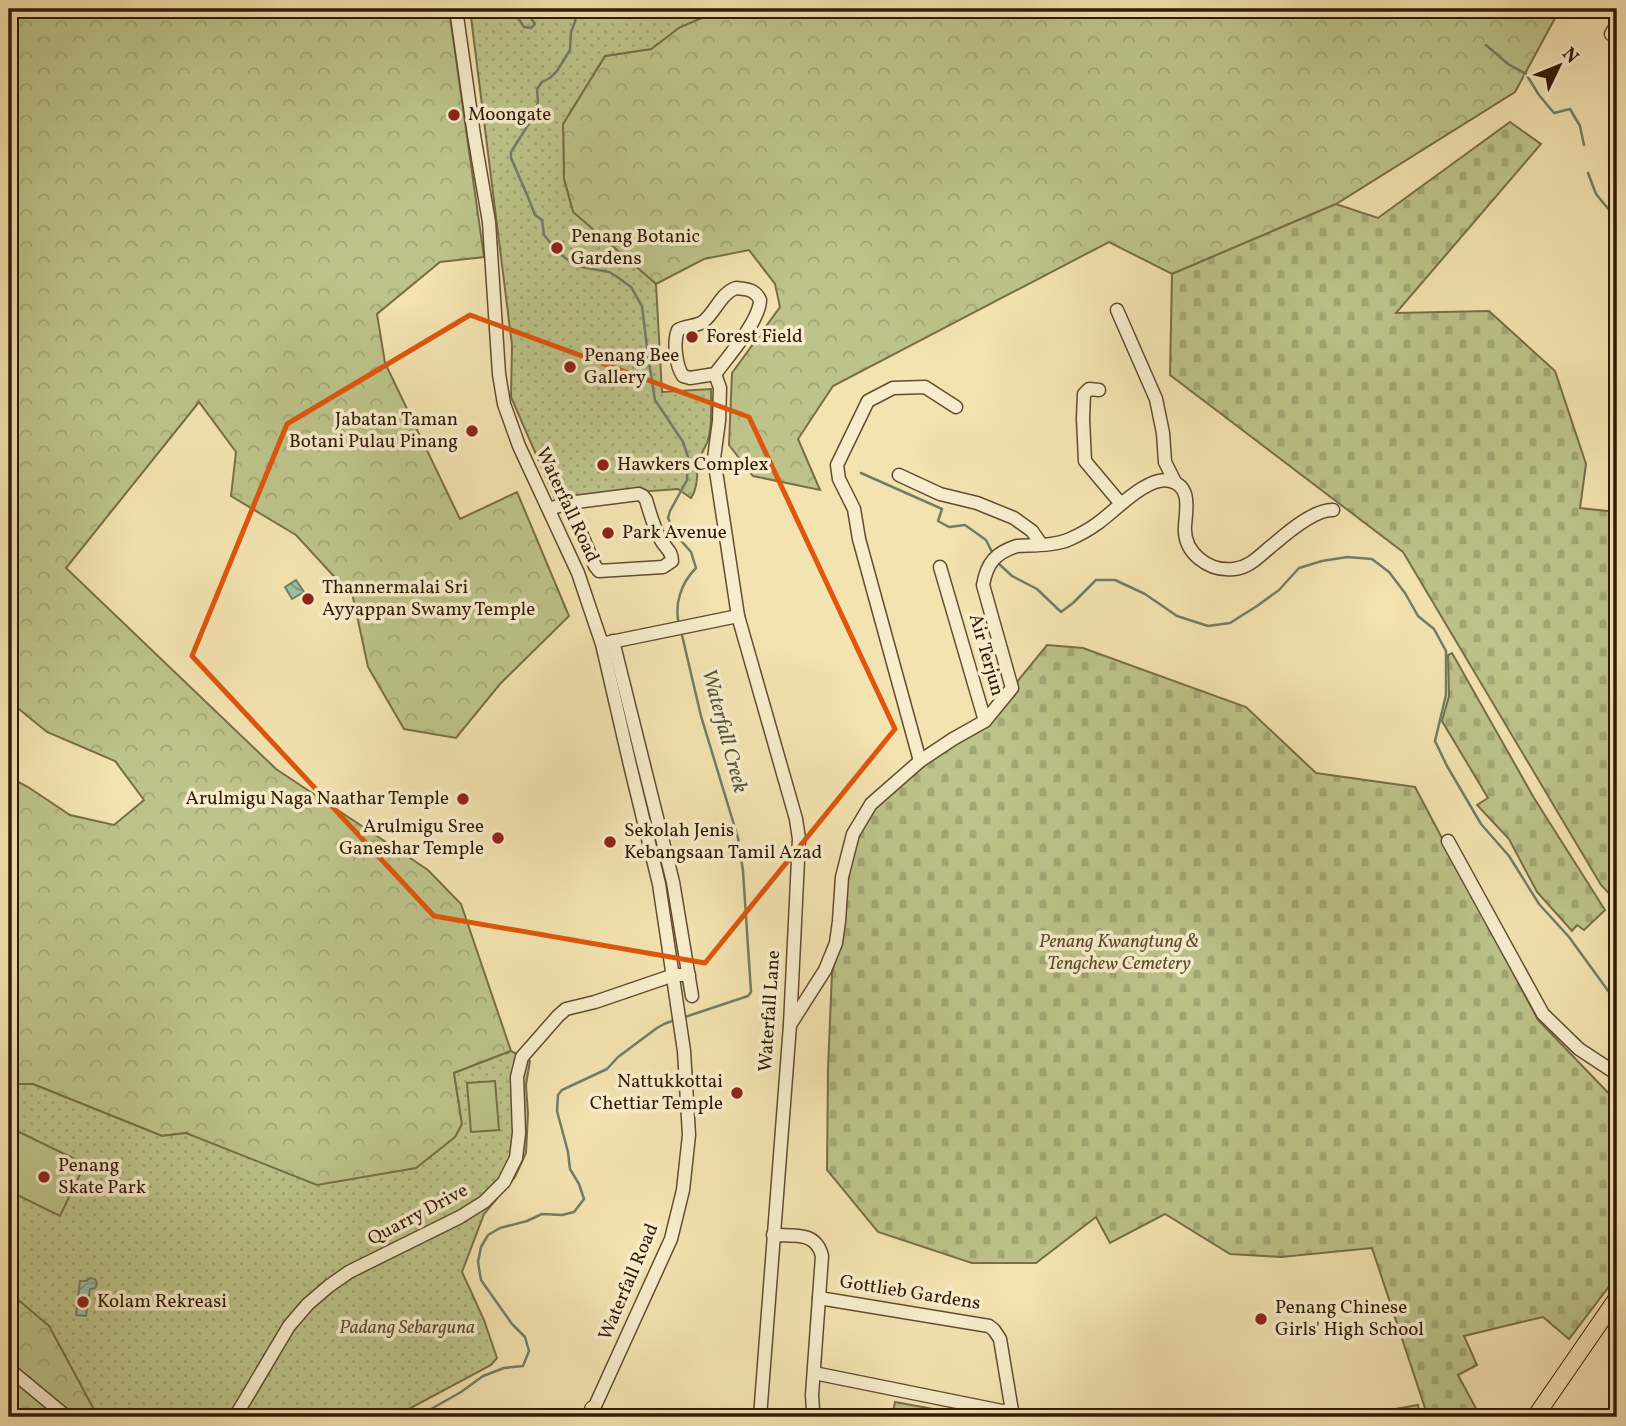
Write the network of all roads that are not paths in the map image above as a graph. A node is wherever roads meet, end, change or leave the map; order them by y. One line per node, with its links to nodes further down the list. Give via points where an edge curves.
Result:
1 (456, 9): 12 (street, Waterfall Road, via 489,222 504,404)
2 (1117, 310): 6 (street, via 1156,400)
3 (715, 373): 3 (street, via 746,332 760,304 748,289 732,290 703,323 681,327 676,333 682,376); 16 (street, Waterfall Lane, via 720,388 714,458)
4 (1099, 390): 11 (street, via 1089,389 1084,394 1085,461)
5 (956, 407): 19 (street, via 925,387 893,388 868,401 837,465 854,509)
6 (1165, 462): 8 (street); 9 (street)
7 (899, 475): 14 (street, via 1014,518)
8 (1158, 480): 9 (street); 11 (street)
9 (1175, 482): 13 (street, via 1188,503 1185,526 1189,544 1199,560 1215,569 1249,565 1308,519)
10 (568, 502): 10 (street, via 598,570 663,567 671,561 645,497); 12 (street)
11 (1121, 504): 14 (street, via 1067,540)
12 (549, 509): 17 (street, Waterfall Road)
13 (1334, 510)
14 (1041, 544): 18 (street, via 1017,546 997,556 986,569 983,585 1012,688)
15 (940, 567): 18 (street, Air Terjun)
16 (738, 615): 17 (street); 24 (street, Waterfall Lane, via 799,839)
17 (608, 642): 21 (street, Waterfall Road); 22 (street, via 673,882)
18 (985, 721): 19 (street, Air Terjun)
19 (920, 761): 24 (street, Air Terjun, via 871,804 853,834 842,877 836,943 825,970)
20 (1448, 841): 25 (street, via 1542,1014 1580,1049)
21 (674, 975): 22 (street, Quarry Drive); 31 (street, Waterfall Road, via 689,1135 683,1190 671,1240); 34 (street, Quarry Drive, via 566,1009 558,1016 522,1057 517,1077 516,1158 503,1182 484,1202 349,1272 308,1304 289,1326)
22 (689, 975): 23 (street)
23 (692, 996)
24 (790, 1025): 26 (street, Waterfall Lane)
25 (1617, 1074)
26 (773, 1235): 27 (street, Gottlieb Gardens, via 805,1237 820,1247); 35 (street, Waterfall Lane)
27 (820, 1298): 30 (street, Gottlieb Gardens); 32 (street, Gottlieb Gardens, via 989,1325 1000,1339)
28 (1616, 1301): 37 (main road)
29 (9, 1369): 33 (street)
30 (814, 1374): 32 (street, Gottlieb Gardens); 36 (street, Gottlieb Gardens)
31 (592, 1414)
32 (1013, 1414)
33 (67, 1417)
34 (234, 1417)
35 (760, 1417)
36 (816, 1417)
37 (1535, 1417)

